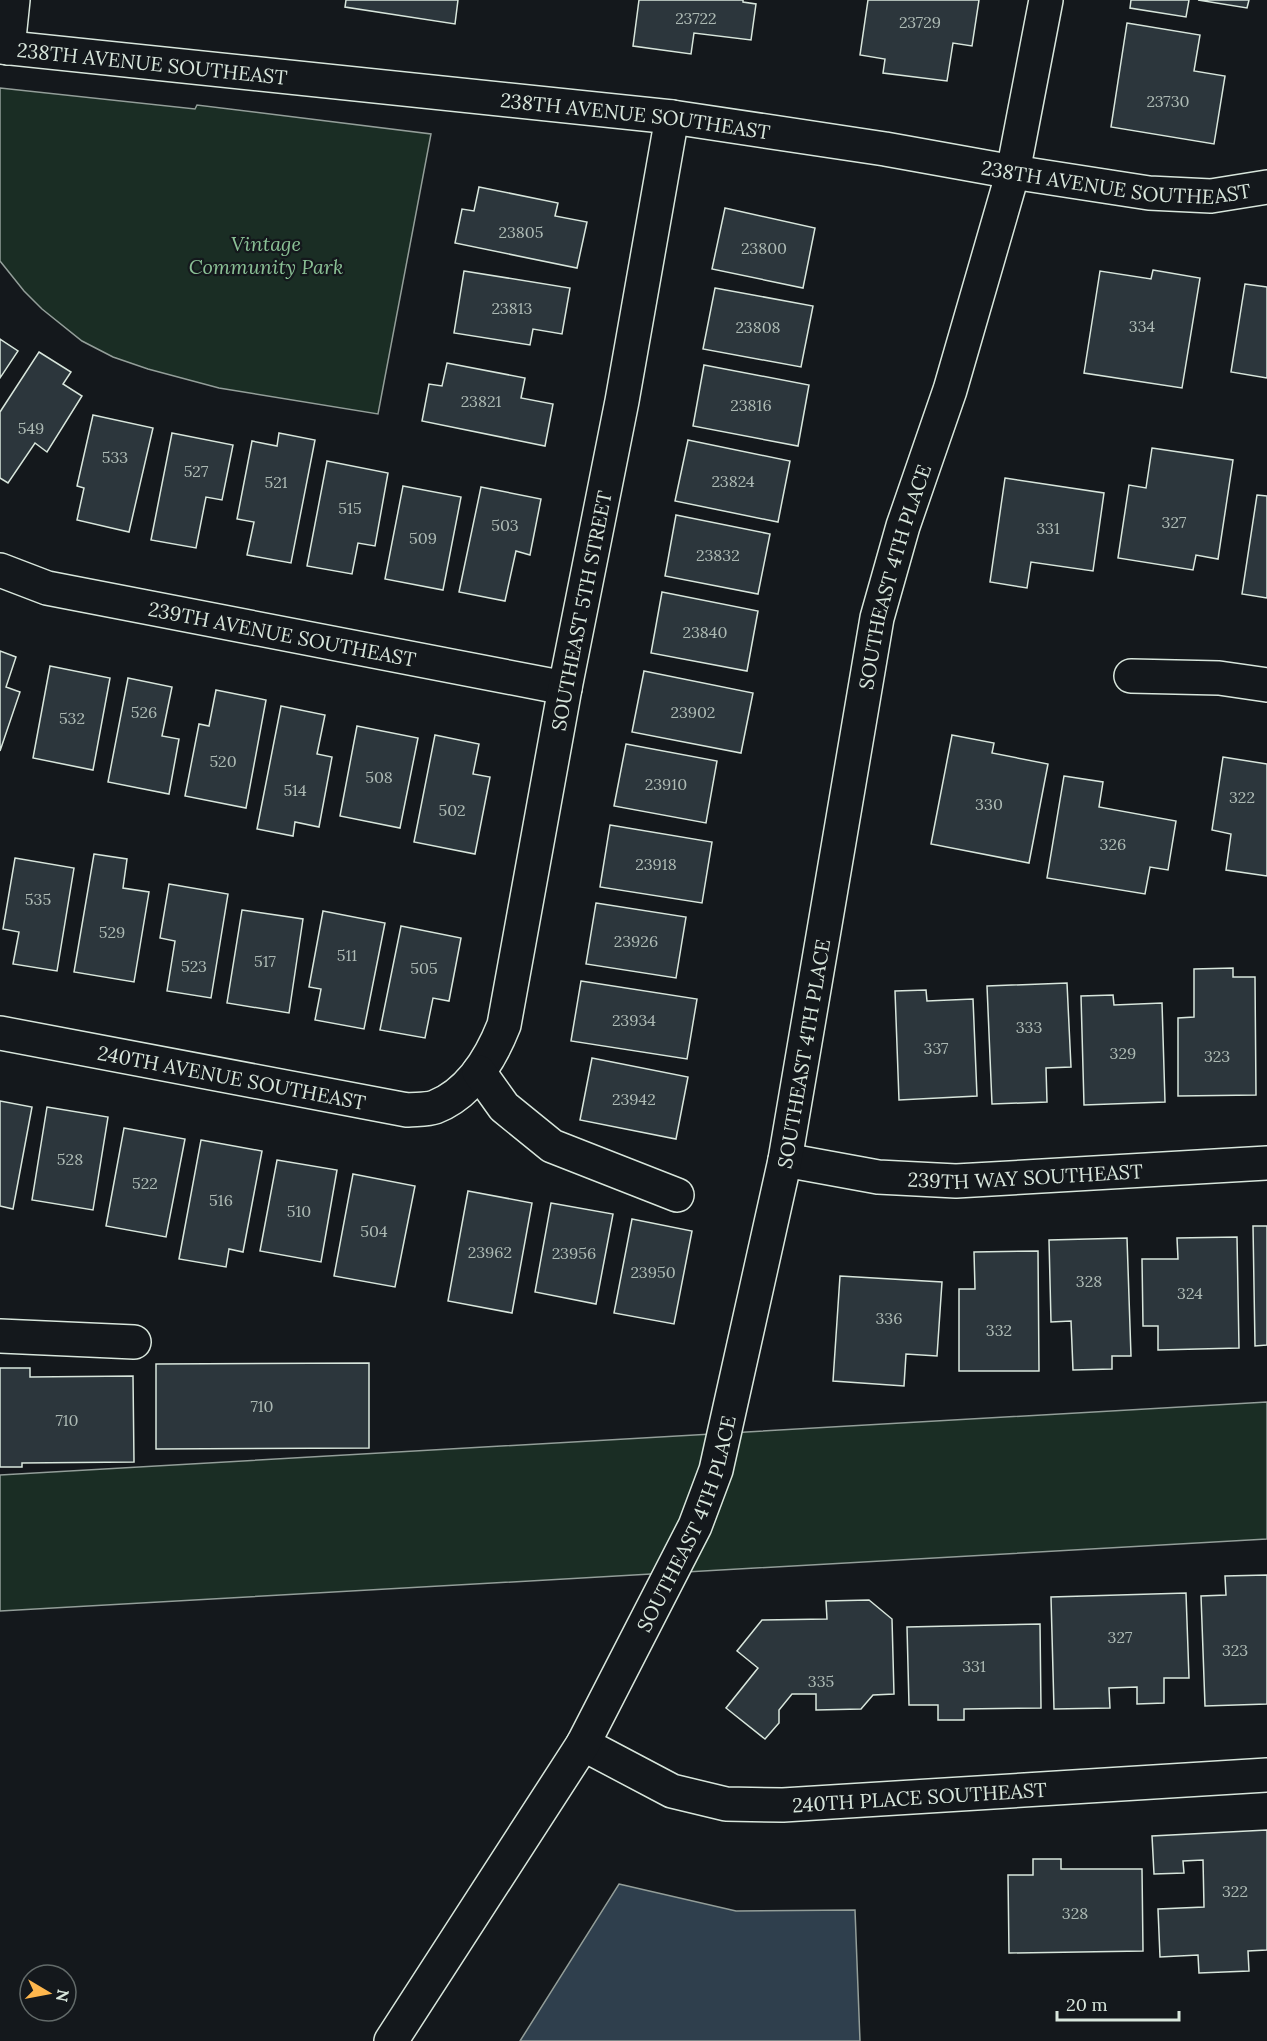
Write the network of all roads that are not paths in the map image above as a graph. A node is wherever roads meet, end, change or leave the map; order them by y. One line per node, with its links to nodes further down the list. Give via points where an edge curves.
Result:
1 (14, 0): 3 (street)
2 (1046, 0): 5 (street, SOUTHEAST 4TH PLACE)
3 (4, 48): 4 (street, 238TH AVENUE SOUTHEAST)
4 (672, 117): 5 (street, 238TH AVENUE SOUTHEAST); 10 (street, SOUTHEAST 5TH STREET, via 622,401)
5 (1013, 172): 6 (street, 238TH AVENUE SOUTHEAST, via 1149,193 1211,196); 13 (street, SOUTHEAST 4TH PLACE, via 950,390 903,526 877,618)
6 (1267, 187)
7 (0, 570): 10 (street, 239TH AVENUE SOUTHEAST, via 47,588)
8 (1131, 676): 9 (street, via 1219,678)
9 (1267, 685)
10 (565, 688): 12 (street, SOUTHEAST 5TH STREET, via 504,1025 494,1050)
11 (0, 1033): 12 (street, 240TH AVENUE SOUTHEAST, via 407,1110 434,1107)
12 (469, 1082): 15 (street, via 552,1146)
13 (785, 1160): 14 (street, 239TH WAY SOUTHEAST, via 878,1177 956,1180); 18 (street, SOUTHEAST 4TH PLACE, via 716,1470 695,1526)
14 (1267, 1163)
15 (677, 1195)
16 (0, 1336): 17 (street)
17 (134, 1342)
18 (582, 1744): 19 (street, 240TH PLACE SOUTHEAST, via 672,1791 726,1804 783,1805); 20 (street, SOUTHEAST 4TH PLACE)
19 (1267, 1774)
20 (392, 2041)

